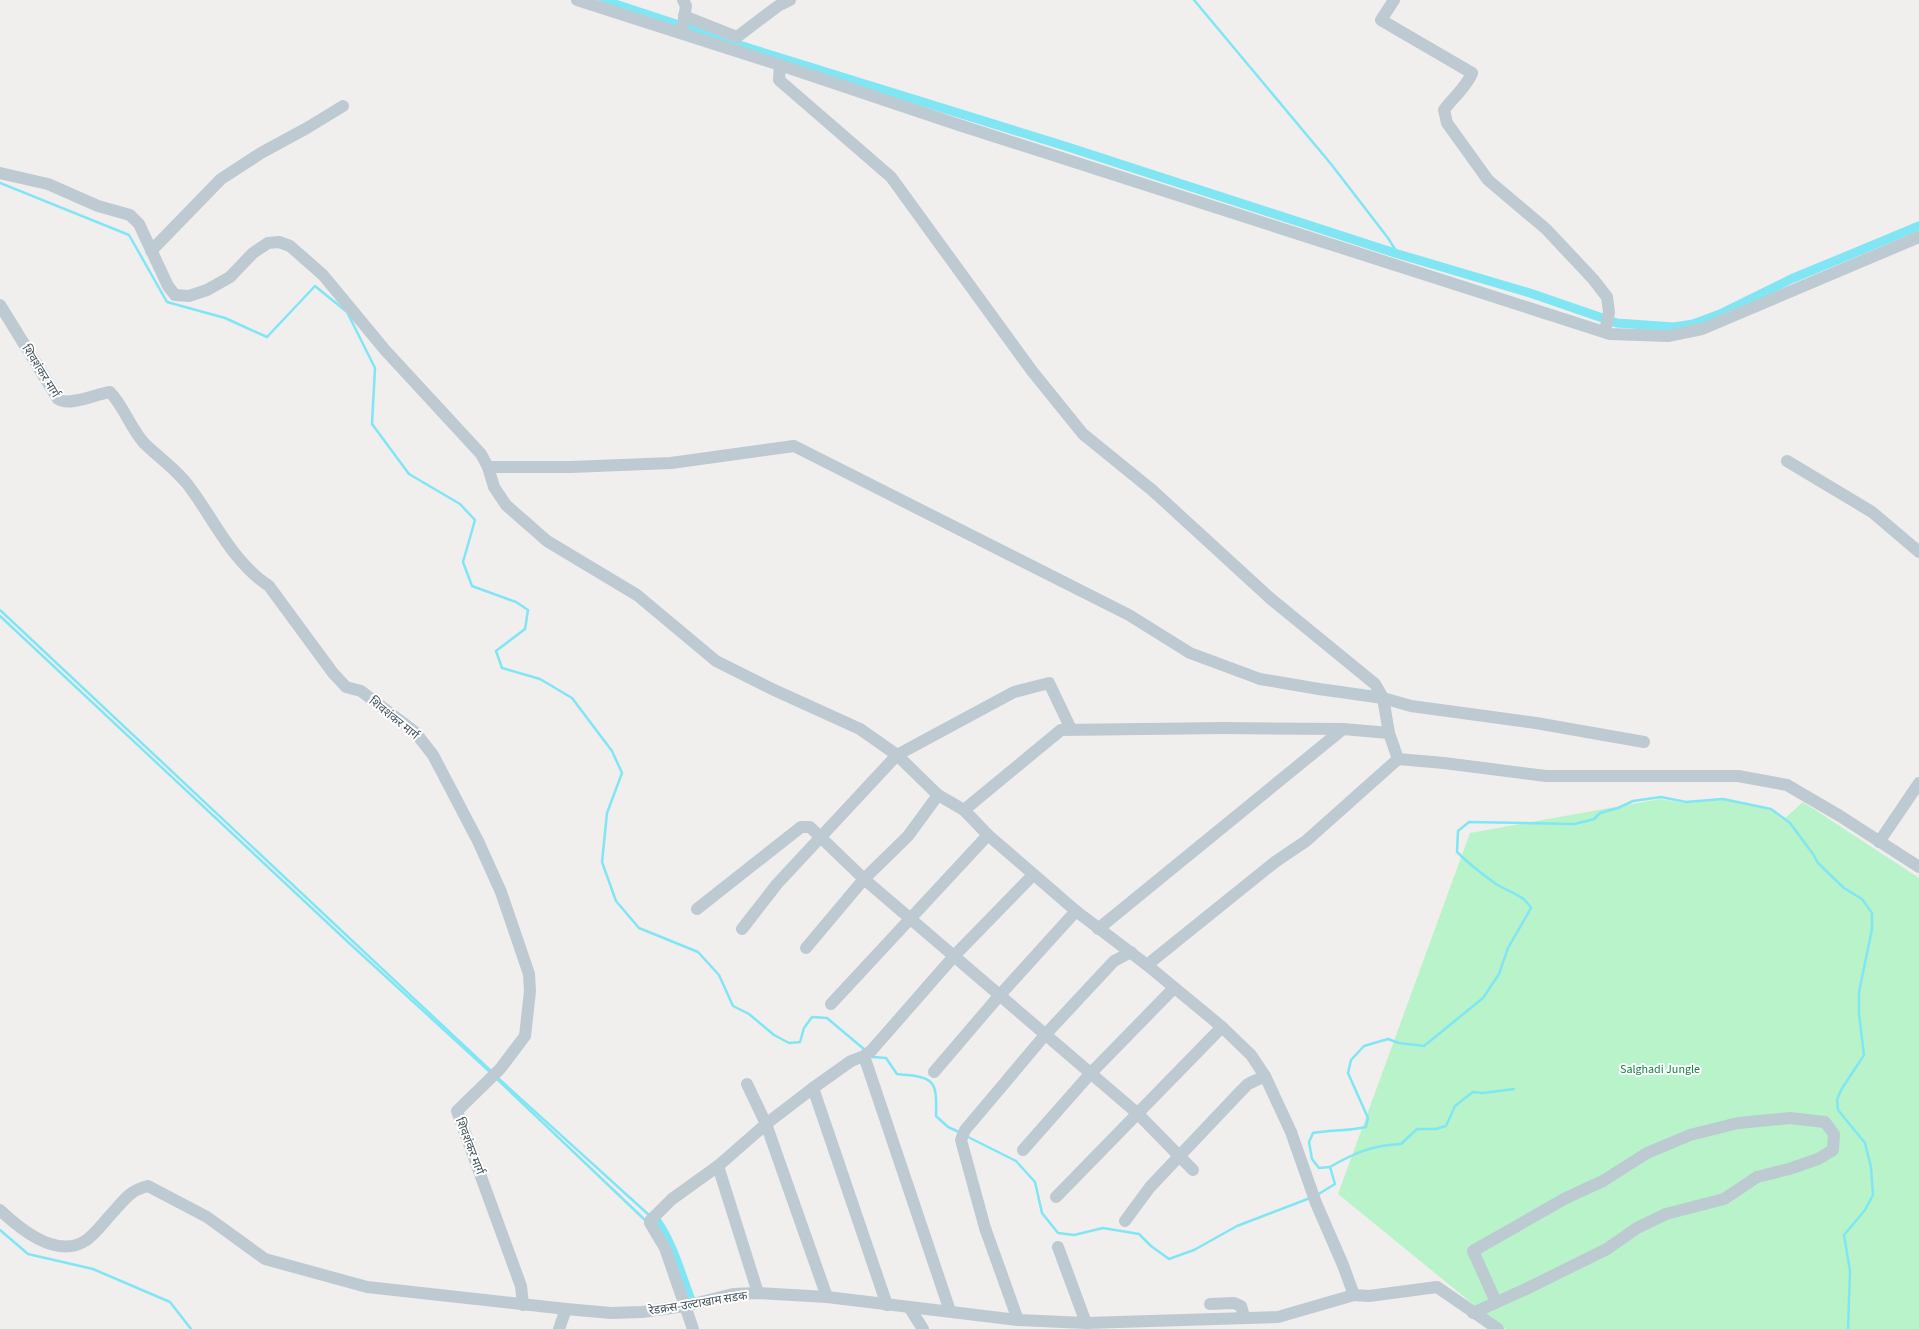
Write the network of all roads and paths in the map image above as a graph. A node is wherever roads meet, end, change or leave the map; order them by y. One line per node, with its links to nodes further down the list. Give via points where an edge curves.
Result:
1 (577, 0): 5 (street)
2 (683, 0): 5 (street, via 686,6)
3 (790, 0): 5 (street, via 737,37)
4 (1394, 0): 12 (street, via 1381,20 1472,73 1444,110 1447,124 1488,180 1546,229 1593,279 1607,297)
5 (683, 25): 6 (street)
6 (780, 65): 12 (street, via 968,128); 16 (street, via 779,80 891,177 1032,371 1083,434 1152,490 1271,599 1375,684)
7 (343, 106): 10 (street, via 221,179)
8 (0, 173): 10 (street, via 48,184 130,216 139,224)
9 (1919, 237): 12 (street, via 1702,330 1668,336 1610,334)
10 (151, 251): 14 (street, via 175,295 189,296 230,277 253,253 268,243 280,242 290,246 323,275 385,350 481,454)
11 (0, 305): 67 (street, शिवशंकर मार्ग, via 58,399 71,402 110,392 132,428 187,484 236,556 268,586 333,674 346,687 360,691 415,732 433,755 478,841 501,892 529,974 530,991 524,1036 497,1073 457,1111 521,1286)
12 (1606, 326)
13 (1787, 461): 15 (street, via 1872,512)
14 (488, 467): 16 (street, via 671,463 794,446 1129,615 1190,653 1260,679); 21 (street, via 494,487 506,505 547,541 637,595 716,661 860,729)
15 (1919, 552)
16 (1383, 698): 19 (street); 20 (street, via 1411,706)
17 (1071, 729): 18 (street); 21 (street, via 1049,683 1014,692); 25 (street, via 1061,730)
18 (1343, 730): 19 (street); 36 (street)
19 (1389, 733): 22 (street)
20 (1644, 742)
21 (897, 755): 24 (street); 27 (street)
22 (1398, 759): 28 (street, via 1546,776 1738,776 1787,785); 40 (street, via 1306,842 1275,862)
23 (1919, 783): 28 (street)
24 (938, 795): 25 (street); 31 (street, via 908,836)
25 (964, 810): 26 (street)
26 (988, 835): 30 (street); 34 (street)
27 (822, 837): 31 (street); 32 (street, via 810,827 802,827); 35 (street, via 777,884)
28 (1879, 842): 29 (street)
29 (1919, 867)
30 (1033, 874): 33 (street); 39 (street)
31 (864, 879): 34 (street); 37 (street)
32 (698, 909)
33 (1076, 911): 36 (street); 42 (street)
34 (911, 918): 39 (street); 43 (street)
35 (742, 929)
36 (1098, 929): 38 (street)
37 (806, 948)
38 (1131, 952): 40 (street); 45 (street, via 1114,961)
39 (955, 955): 42 (street); 46 (street)
40 (1147, 965): 41 (street)
41 (1174, 988): 44 (street); 48 (street)
42 (999, 996): 45 (street); 47 (street)
43 (832, 1004)
44 (1222, 1027): 49 (street, via 1251,1055); 52 (street)
45 (1045, 1035): 48 (street); 75 (street, via 963,1135 986,1228)
46 (868, 1053): 51 (street); 72 (street)
47 (934, 1072)
48 (1090, 1074): 52 (street); 54 (street)
49 (1264, 1076): 55 (street, via 1248,1084); 63 (street, via 1292,1132 1314,1198)
50 (747, 1084): 53 (street)
51 (813, 1088): 53 (street); 68 (street)
52 (1137, 1113): 55 (street); 58 (street)
53 (766, 1124): 56 (street); 64 (street)
54 (1023, 1150)
55 (1180, 1156): 57 (street); 60 (street, via 1150,1187)
56 (718, 1166): 62 (street); 69 (street, via 672,1199 650,1223 665,1248)
57 (1193, 1170)
58 (1056, 1197)
59 (0, 1210): 67 (street, रेडक्रस-उल्टाखाम सडक, via 19,1227 47,1243 66,1246 85,1241 135,1189 148,1186 207,1217 265,1259 368,1288)
60 (1125, 1221)
61 (1058, 1247): 76 (street)
62 (758, 1294): 64 (street, रेडक्रस-उल्टाखाम सडक); 69 (street, रेडक्रस-उल्टाखाम सडक, via 733,1294)
63 (1354, 1295): 73 (street, रेडक्रस-उल्टाखाम सडक, via 1437,1287); 74 (street, रेडक्रस-उल्टाखाम सडक, via 1278,1317)
64 (827, 1297): 68 (street, रेडक्रस-उल्टाखाम सडक)
65 (1496, 1302): 65 (street, via 1607,1249 1637,1228 1659,1218 1724,1198 1757,1177 1818,1159 1833,1150 1834,1134 1825,1122 1790,1118 1729,1125 1690,1135 1647,1153 1603,1181 1566,1198 1473,1251); 73 (street)
66 (1210, 1304): 74 (street, via 1234,1303 1241,1306)
67 (522, 1305): 71 (street, रेडक्रस-उल्टाखाम सडक)
68 (887, 1305): 70 (street, रेडक्रस-उल्टाखाम सडक)
69 (685, 1306): 71 (street, रेडक्रस-उल्टाखाम सडक, via 611,1313); 78 (street)
70 (909, 1307): 72 (street, रेडक्रस-उल्टाखाम सडक); 79 (street)
71 (566, 1309): 77 (street)
72 (950, 1311): 75 (street, रेडक्रस-उल्टाखाम सडक)
73 (1473, 1313): 80 (street, रेडक्रस-उल्टाखाम सडक)
74 (1242, 1318): 76 (street, रेडक्रस-उल्टाखाम सडक)
75 (1018, 1320): 76 (street, रेडक्रस-उल्टाखाम सडक)
76 (1086, 1323)
77 (559, 1329)
78 (693, 1329)
79 (923, 1329)
80 (1498, 1329)

